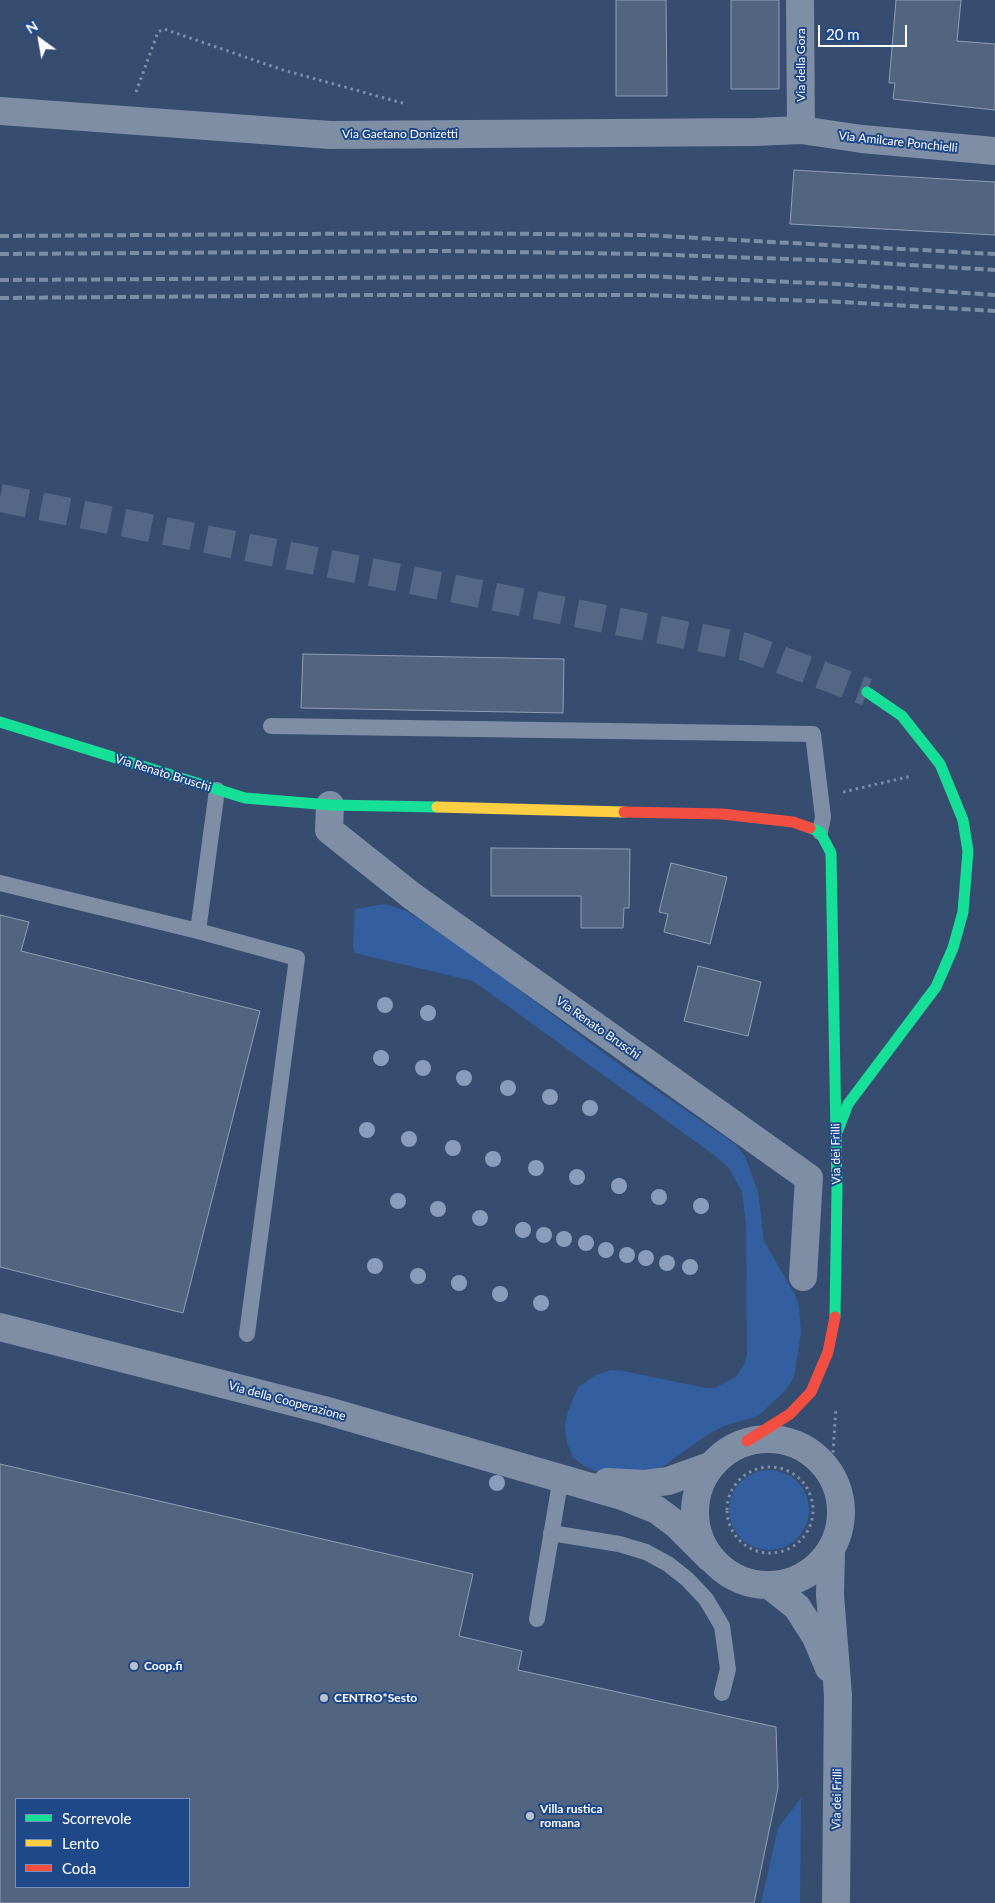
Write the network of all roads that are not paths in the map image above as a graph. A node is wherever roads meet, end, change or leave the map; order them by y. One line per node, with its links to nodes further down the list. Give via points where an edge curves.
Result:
1 (800, 0): 3 (street, Via della Gora)
2 (0, 111): 3 (street, Via Gaetano Donizetti, via 330,135)
3 (801, 130): 4 (street, Via Amilcare Ponchielli)
4 (995, 151)
5 (867, 692): 13 (street, via 902,716 940,764 963,820 968,851 963,912 953,948 936,986 848,1104 840,1121)
6 (0, 722): 8 (street, Via Renato Bruschi)
7 (271, 726): 10 (lane, via 813,734 823,817)
8 (217, 790): 9 (street, Via Renato Bruschi, via 245,798); 12 (lane)
9 (330, 805): 10 (street, Via Renato Bruschi, via 722,814 793,822); 14 (street, Via Renato Bruschi, via 329,830 412,896 809,1178)
10 (820, 832): 13 (street, Via dei Frilli, via 831,853)
11 (0, 883): 12 (lane)
12 (198, 931): 16 (lane, via 297,958)
13 (836, 1142): 17 (street, Via dei Frilli, via 836,1314 828,1352 811,1392 802,1403)
14 (803, 1277)
15 (0, 1327): 19 (street, Via della Cooperazione, via 324,1410)
16 (247, 1334)
17 (747, 1442): 18 (street, Via dei Frilli, via 723,1454); 21 (street, Via dei Frilli, via 778,1439 793,1443 807,1450 829,1471 841,1506 840,1529)
18 (710, 1466): 19 (street, Via della Cooperazione, via 668,1481 645,1484); 22 (street, Via dei Frilli, via 697,1491 694,1519 702,1546)
19 (567, 1479): 20 (lane); 22 (street, Via della Cooperazione, via 656,1510 677,1525)
20 (551, 1533): 24 (lane); 25 (lane, via 619,1544 646,1552 687,1579 706,1599 722,1626 728,1669)
21 (831, 1550): 23 (street, Via dei Frilli, via 811,1571 784,1584); 26 (street, Via dei Frilli, via 830,1595)
22 (710, 1558): 23 (street, Via dei Frilli, via 736,1579)
23 (769, 1585): 26 (street, Via dei Frilli, via 788,1598 806,1619 826,1658)
24 (537, 1619)
25 (722, 1693)
26 (838, 1695): 27 (street, Via dei Frilli)
27 (835, 1901)

